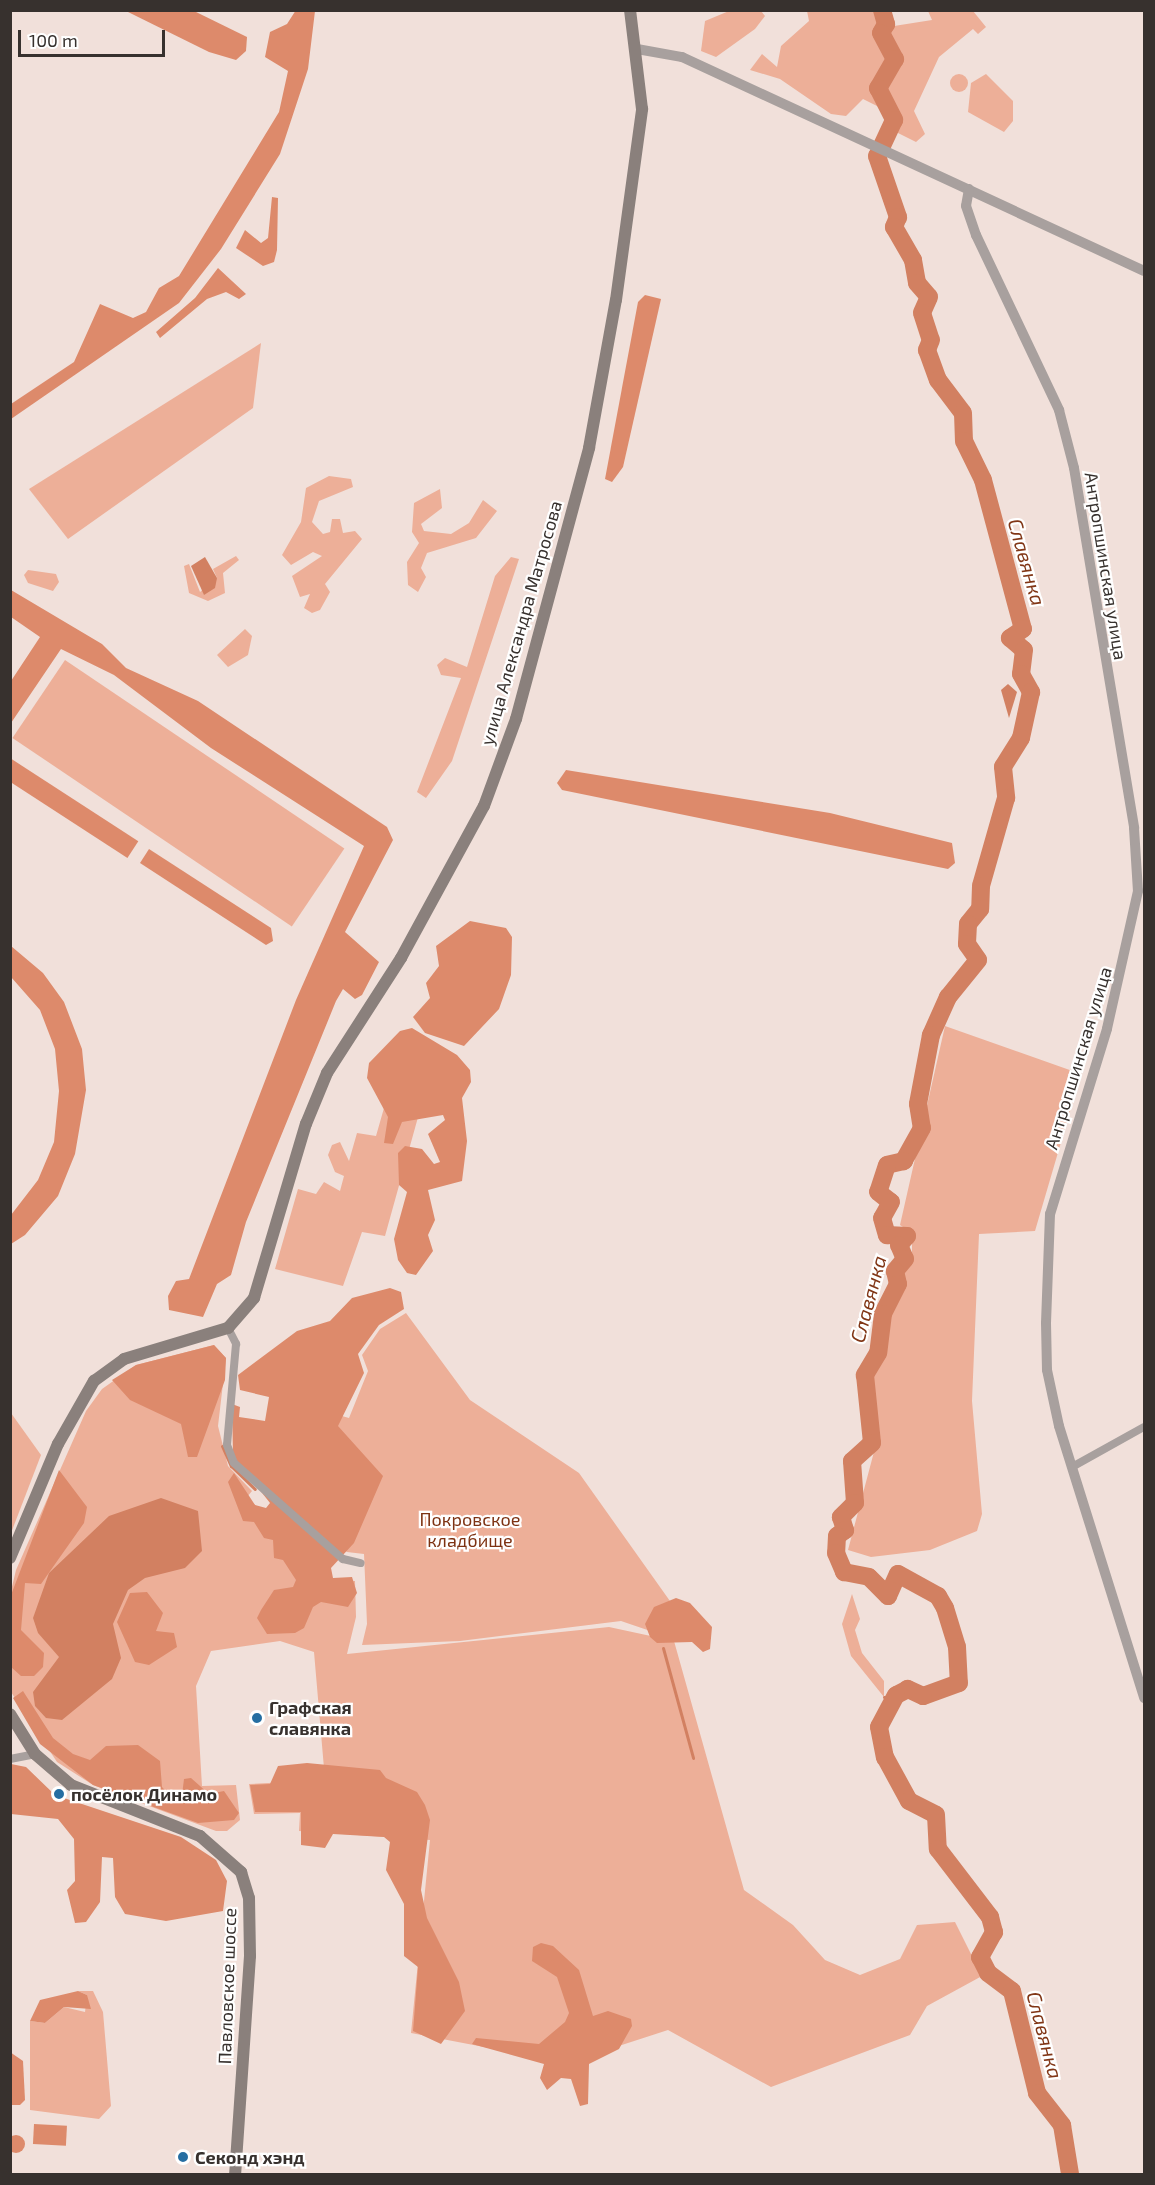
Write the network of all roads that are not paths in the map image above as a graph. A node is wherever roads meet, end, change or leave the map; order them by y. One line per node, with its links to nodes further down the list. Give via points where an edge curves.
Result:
1 (630, 10): 2 (main road, улица Александра Матросова)
2 (637, 49): 3 (street, via 682,57); 5 (main road, улица Александра Матросова, via 639,152 616,300 589,448 516,719 484,806 444,884 327,1073 306,1124 263,1278 243,1316)
3 (969, 189): 4 (street); 7 (street, Антропшинская улица, via 966,206 976,235 1046,380 1068,445 1134,828 1138,891 1124,967 1050,1214 1047,1370)
4 (1144, 271)
5 (228, 1328): 8 (main road, via 124,1359 94,1381 58,1444); 9 (street, via 236,1344 226,1445 234,1463 343,1559)
6 (1144, 1427): 7 (street)
7 (1072, 1467): 10 (street, Антропшинская улица)
8 (10, 1558)
9 (361, 1563)
10 (1144, 1698)
11 (10, 1714): 12 (main road, Павловское шоссе)
12 (35, 1754): 13 (street); 14 (main road, Павловское шоссе, via 94,1797 200,1836 241,1872 249,1898 250,1956)
13 (10, 1759)
14 (235, 2175)

